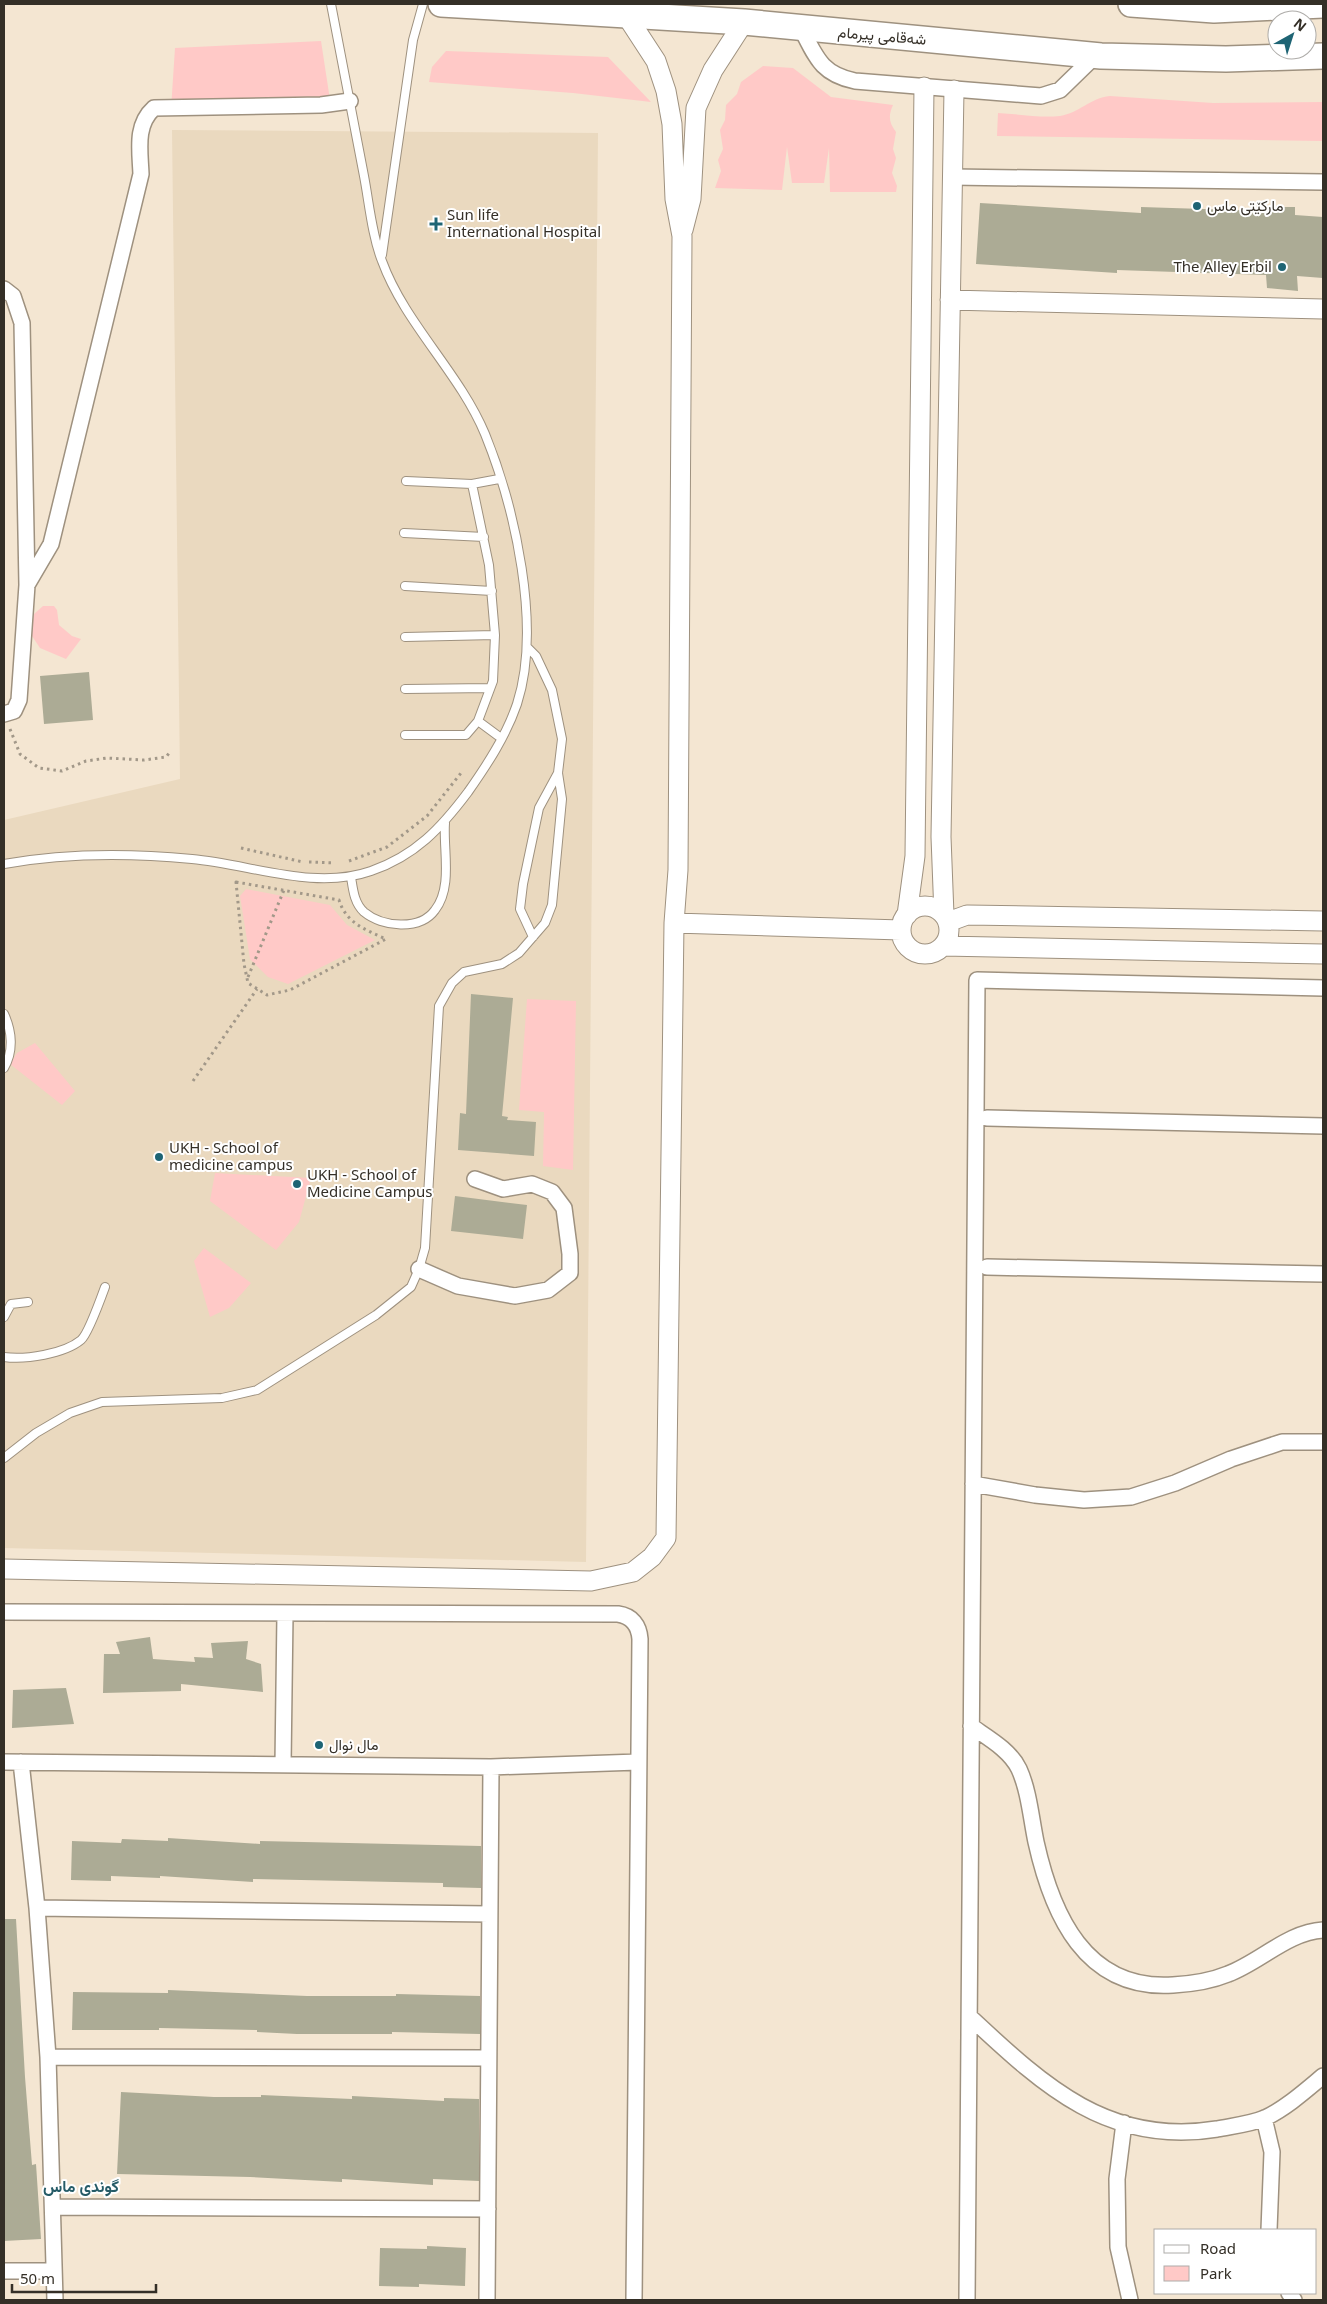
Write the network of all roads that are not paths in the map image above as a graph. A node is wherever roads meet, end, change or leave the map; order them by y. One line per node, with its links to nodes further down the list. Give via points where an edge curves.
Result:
1 (330, 4): 13 (lane)
2 (423, 4): 18 (lane, via 413,40)
3 (441, 4): 6 (highway, شەقامی پیرمام)
4 (1131, 4): 5 (highway, via 1214,10)
5 (1323, 5)
6 (626, 15): 7 (highway, شەقامی پیرمام); 17 (street, via 656,61 666,91 672,124 675,199)
7 (744, 22): 8 (highway, شەقامی پیرمام); 17 (street, via 712,70 696,108 691,198)
8 (800, 28): 9 (highway, شەقامی پیرمام); 11 (street, via 817,60 839,78)
9 (1096, 55): 10 (highway, شەقامی پیرمام, via 1226,59); 12 (street, via 1076,77 1051,94 1030,96)
10 (1323, 56)
11 (924, 87): 12 (street); 14 (street)
12 (954, 90): 15 (street)
13 (350, 101): 18 (lane); 29 (street, via 321,105 154,108 146,115 140,126 141,174 52,544)
14 (922, 176): 15 (street); 22 (street)
15 (952, 177): 16 (street); 20 (street)
16 (1323, 182)
17 (682, 236): 48 (street, via 678,860)
18 (381, 260): 24 (lane, via 412,318 449,371 484,433)
19 (4, 289): 29 (street, via 12,296 22,323)
20 (950, 300): 21 (street); 23 (street)
21 (1323, 309)
22 (920, 392): 23 (street); 47 (street, via 915,856)
23 (948, 394): 45 (street, via 941,847)
24 (499, 479): 26 (lane); 34 (lane, via 514,525 525,597)
25 (406, 481): 26 (lane)
26 (472, 484): 28 (lane)
27 (404, 533): 28 (lane)
28 (484, 537): 31 (lane)
29 (27, 585): 37 (street, via 20,700 14,711)
30 (405, 586): 31 (lane)
31 (492, 591): 32 (lane)
32 (495, 635): 33 (lane); 35 (lane)
33 (405, 638)
34 (527, 647): 40 (lane, via 517,704); 41 (lane, via 536,656 552,690 562,739)
35 (490, 688): 36 (lane); 38 (lane)
36 (406, 689)
37 (4, 714)
38 (478, 721): 39 (lane, via 466,735); 40 (lane)
39 (405, 735)
40 (501, 738): 42 (lane, via 491,760)
41 (558, 772): 49 (lane, via 562,799 552,906 545,923); 49 (lane, via 538,808 522,884 520,909)
42 (445, 823): 44 (lane, via 418,846 387,865); 44 (lane, via 447,877 436,910 428,916 401,925 375,918 358,905)
43 (4, 864): 44 (lane, via 38,858 114,855 191,859 279,873 341,879)
44 (351, 877)
45 (946, 919): 46 (street, via 967,915); 47 (street, via 929,906 913,909); 50 (street, via 949,931)
46 (1323, 921)
47 (904, 922): 48 (street); 50 (street, via 906,946 921,954 937,951)
48 (674, 923): 68 (street, via 666,1538 652,1556 633,1572 591,1581)
49 (533, 936): 59 (lane, via 519,953 502,964 464,972 452,983 439,1006 425,1248)
50 (943, 946): 51 (street)
51 (1323, 954)
52 (1323, 988): 67 (street, via 977,980)
53 (4, 1014): 54 (lane, via 12,1043)
54 (4, 1068)
55 (987, 1118): 56 (street)
56 (1323, 1126)
57 (475, 1179): 59 (street, via 503,1189 532,1184 552,1192 564,1208 570,1274 548,1290 515,1296 458,1286)
58 (987, 1267): 60 (street)
59 (419, 1269): 66 (lane, via 411,1287 376,1315 257,1390 222,1398 102,1402 70,1413 36,1433)
60 (1323, 1274)
61 (105, 1287): 64 (lane, via 82,1339 61,1352 15,1359)
62 (28, 1302): 63 (lane, via 11,1304)
63 (4, 1317)
64 (4, 1357)
65 (1323, 1442): 67 (street, via 1282,1442 1130,1497 1084,1500)
66 (4, 1458)
67 (973, 1484): 71 (street)
68 (4, 1569)
69 (4, 1612): 70 (street)
70 (285, 1614): 74 (street, via 624,1615 634,1622 640,1633); 75 (street)
71 (972, 1726): 79 (street, via 1007,1752 1018,1768 1043,1874 1054,1904 1079,1946 1096,1963 1122,1978 1172,1986 1229,1974 1289,1941); 80 (street)
72 (4, 1762): 73 (street)
73 (21, 1762): 75 (street); 77 (street)
74 (638, 1762): 76 (street); 93 (street)
75 (283, 1764): 76 (street)
76 (491, 1767): 78 (street)
77 (37, 1908): 78 (street); 81 (street)
78 (490, 1914): 82 (street)
79 (1323, 1930)
80 (970, 2017): 85 (street, via 1050,2088 1086,2110); 94 (street)
81 (48, 2057): 82 (street); 86 (street)
82 (488, 2058): 87 (street)
83 (1323, 2076): 84 (street)
84 (1264, 2118): 85 (street, via 1197,2132 1162,2131); 88 (street, via 1272,2152)
85 (1124, 2123): 95 (street, via 1117,2178 1118,2248)
86 (54, 2207): 87 (street); 90 (street)
87 (488, 2209): 92 (street)
88 (1269, 2229)
89 (4, 2271): 90 (street)
90 (54, 2271): 91 (street)
91 (55, 2300)
92 (487, 2300)
93 (634, 2300)
94 (967, 2300)
95 (1130, 2300)

